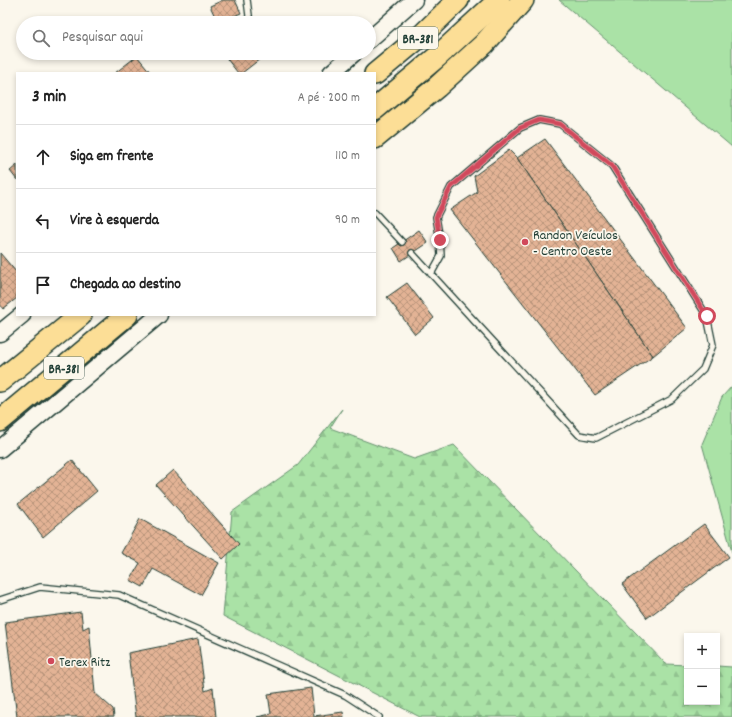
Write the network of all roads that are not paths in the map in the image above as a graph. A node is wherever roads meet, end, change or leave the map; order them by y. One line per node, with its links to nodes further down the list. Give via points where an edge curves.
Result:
1 (247, 0): 6 (lane)
2 (414, 0): 7 (main road, BR-381)
3 (458, 0): 10 (highway, BR-381, via 422,35)
4 (499, 0): 11 (highway, BR-381)
5 (523, 0): 12 (highway, via 484,44)
6 (249, 16)
7 (376, 34)
8 (346, 60): 9 (main road)
9 (332, 72)
10 (376, 73)
11 (376, 108)
12 (376, 137)
13 (376, 214): 14 (lane)
14 (402, 242)
15 (412, 253): 16 (lane)
16 (431, 274): 16 (lane, via 579,435 596,438 672,399 703,369 713,345 707,316 612,166 560,124 539,120 520,128 451,187 436,217 441,256)
17 (21, 316): 21 (main road)
18 (80, 316): 22 (highway, BR-381)
19 (126, 316): 23 (highway, BR-381)
20 (158, 316): 24 (main road, BR-381)
21 (0, 333)
22 (0, 381)
23 (0, 421)
24 (0, 449)
25 (0, 600): 26 (lane, via 40,587 119,595 345,695)
26 (379, 717)

